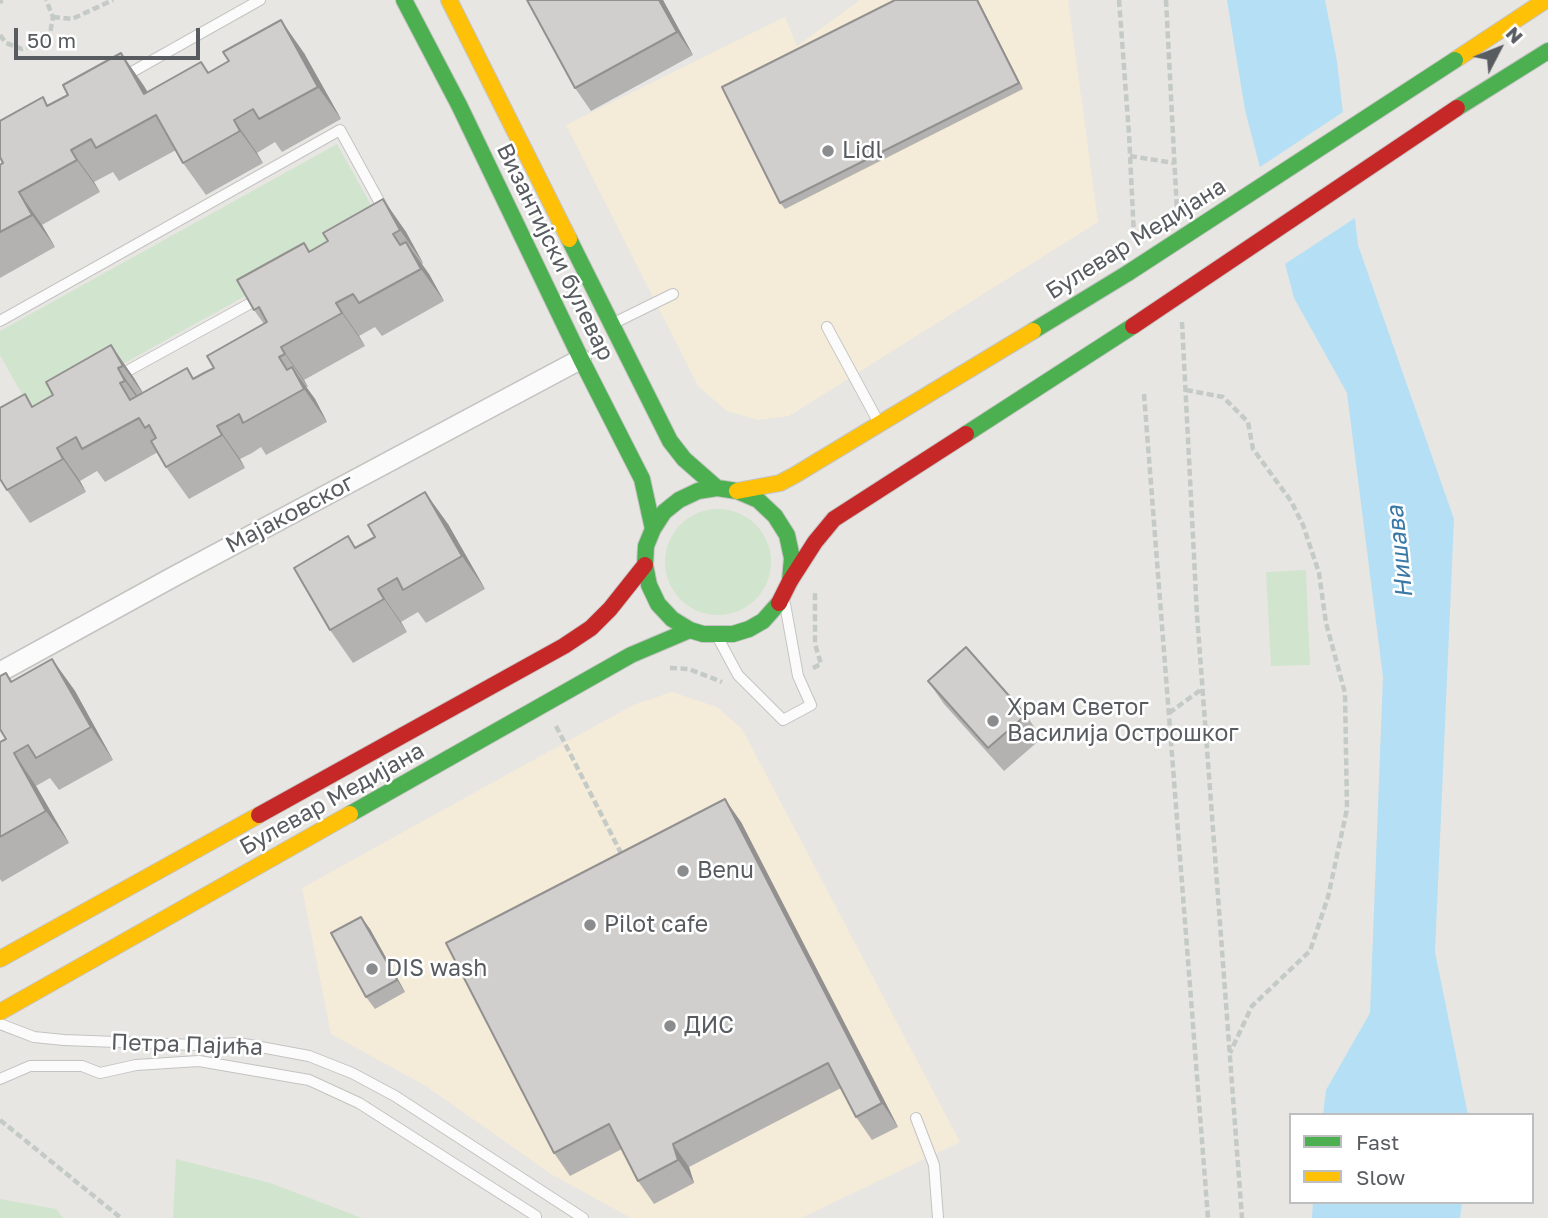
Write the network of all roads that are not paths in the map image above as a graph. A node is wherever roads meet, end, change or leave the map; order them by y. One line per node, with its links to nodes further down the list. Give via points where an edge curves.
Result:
1 (260, 0): 6 (lane)
2 (404, 0): 13 (main road, Византијски булевар)
3 (449, 0): 11 (main road, Византијски булевар)
4 (1546, 0): 15 (main road, Булевар Медијана, bridge, via 1128,273)
5 (1548, 51): 20 (main road, Булевар Медијана, bridge, via 834,519)
6 (118, 79)
7 (392, 224): 10 (lane, via 340,130)
8 (273, 290): 14 (lane)
9 (673, 294): 11 (lane)
10 (0, 321)
11 (611, 324): 16 (main road, Византијски булевар, via 670,441)
12 (827, 327): 15 (lane)
13 (581, 359): 18 (main road, Византијски булевар, via 642,479); 23 (street, Мајаковског)
14 (107, 382)
15 (880, 424): 17 (main road, Булевар Медијана, via 780,482)
16 (717, 488): 17 (main road, Булевар Медијана); 18 (main road, Булевар Медијана, via 679,499)
17 (737, 491): 20 (main road, Булевар Медијана, via 758,500 787,536 792,558)
18 (653, 529): 19 (main road, Булевар Медијана)
19 (645, 565): 21 (main road, Булевар Медијана, via 658,604); 24 (main road, Булевар Медијана, via 610,609 564,646)
20 (787, 588): 22 (main road, Булевар Медијана, via 775,610 756,625); 22 (lane, via 798,676 811,705 783,720 738,675)
21 (690, 630): 22 (main road, Булевар Медијана); 25 (main road, Булевар Медијана, via 631,655)
22 (716, 636)
23 (0, 672)
24 (0, 959)
25 (0, 1012)
26 (0, 1024): 31 (lane, Петра Пајића, via 34,1037 64,1041 239,1043 309,1056 395,1096)
27 (0, 1079): 30 (lane, via 30,1066 82,1066 100,1073 136,1065 199,1061 309,1080 359,1102)
28 (916, 1118): 29 (lane, via 934,1165)
29 (938, 1213): 32 (lane)
30 (536, 1218)
31 (583, 1218)
32 (930, 1218)

